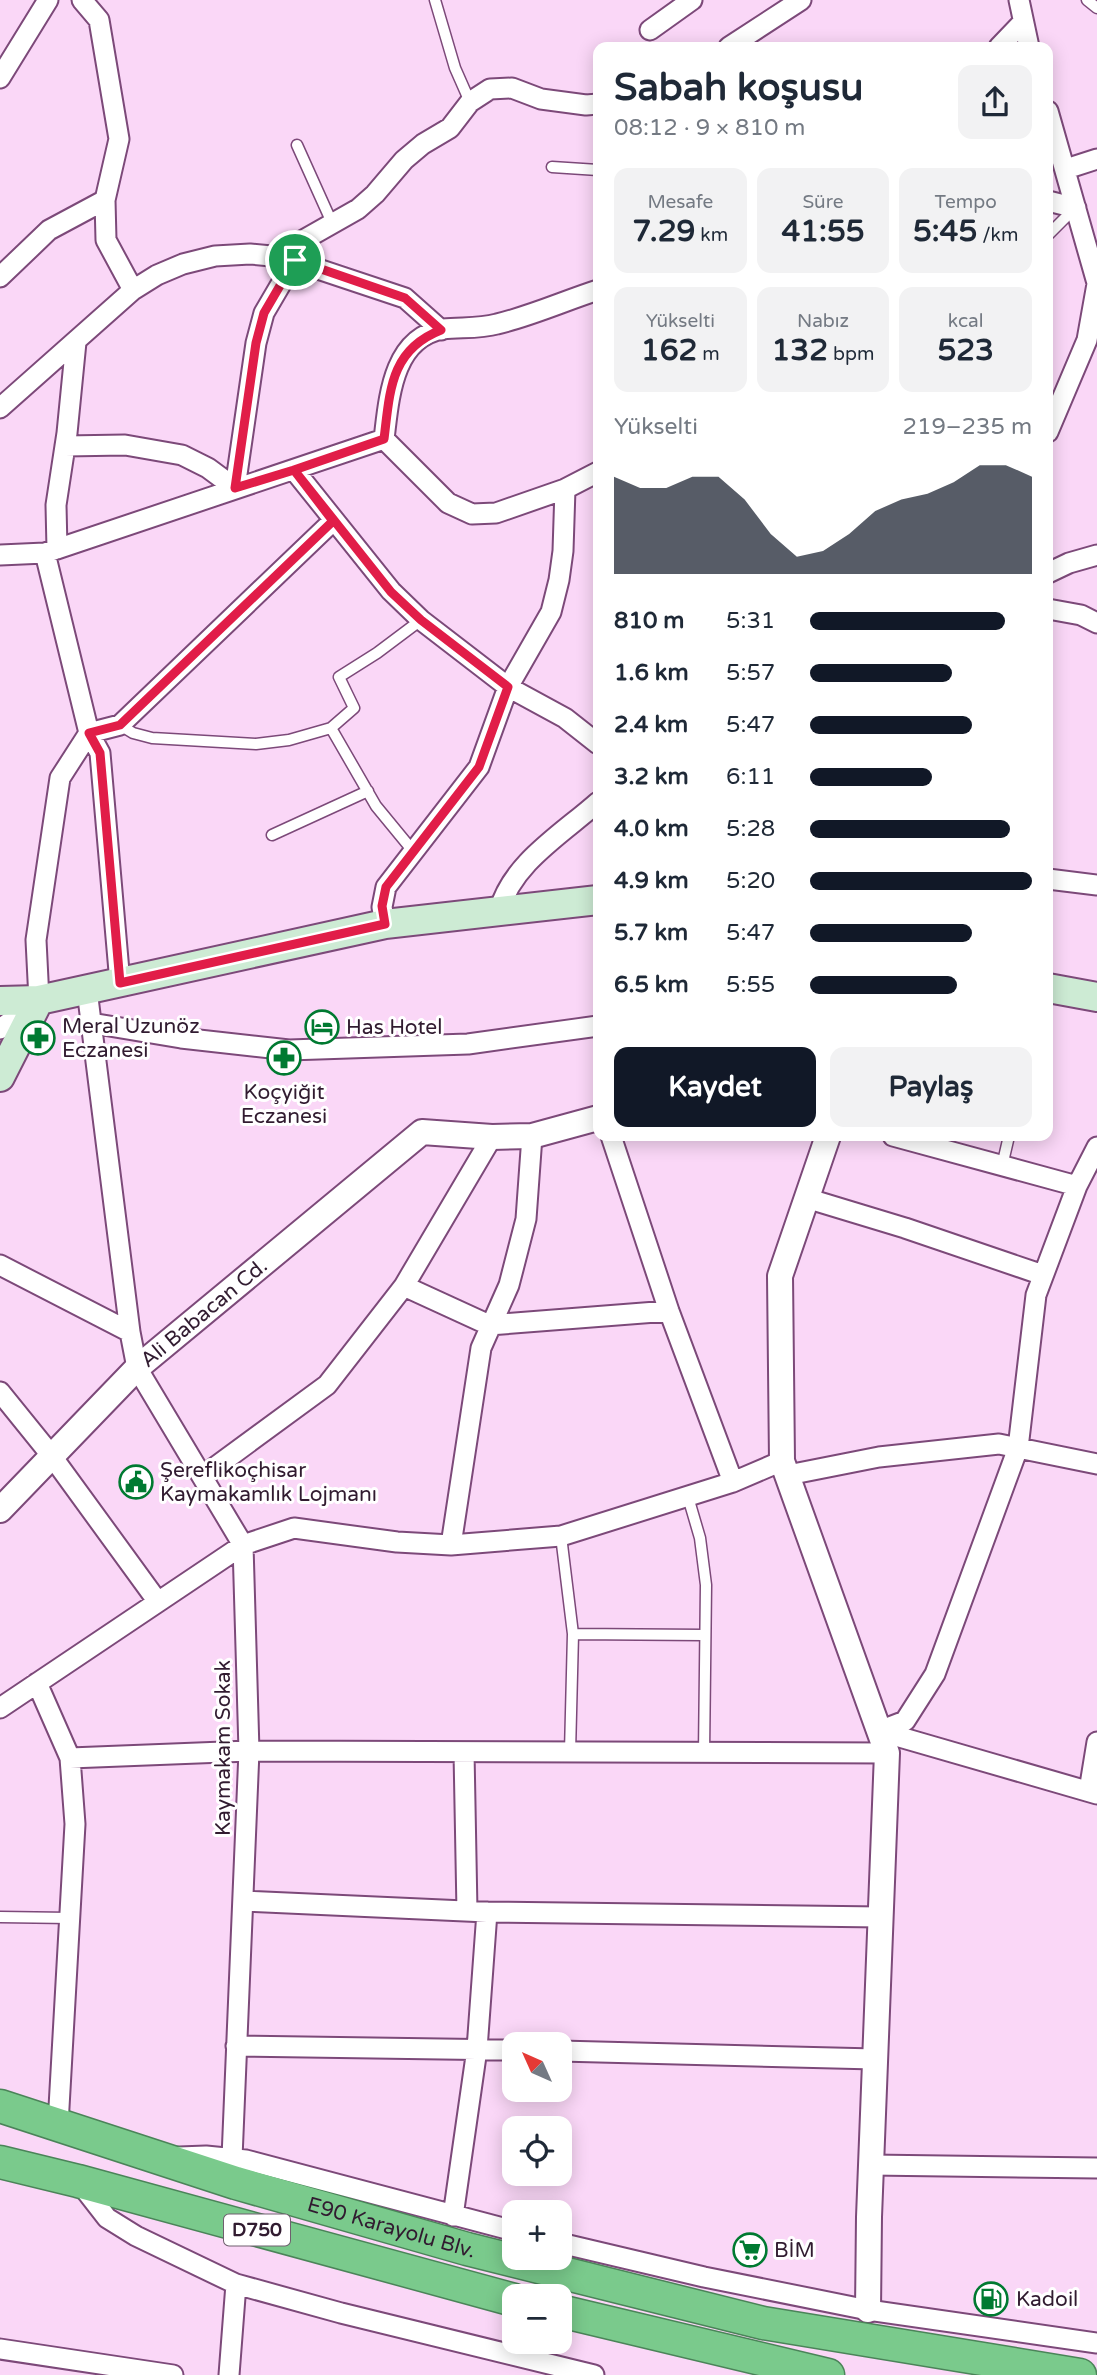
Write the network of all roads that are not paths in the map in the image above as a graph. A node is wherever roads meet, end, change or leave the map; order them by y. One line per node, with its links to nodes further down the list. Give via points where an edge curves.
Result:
1 (48, 0): 14 (street)
2 (82, 0): 23 (street, via 100,20 119,139)
3 (435, 0): 15 (lane)
4 (692, 0): 10 (street)
5 (801, 0): 11 (street)
6 (1019, 0): 9 (street)
7 (1087, 0): 8 (lane)
8 (1097, 8)
9 (1022, 23): 12 (street); 13 (street)
10 (650, 30)
11 (737, 42)
12 (1004, 42)
13 (1028, 42)
14 (0, 78)
15 (470, 102): 16 (street, via 500,87 541,99); 26 (street, via 450,128 423,144 358,209)
16 (593, 104)
17 (1053, 127): 21 (street)
18 (297, 145): 26 (lane)
19 (1097, 159): 21 (street)
20 (552, 167): 22 (lane)
21 (1066, 169): 25 (street)
22 (593, 170)
23 (105, 200): 29 (street, via 49,230); 31 (street, via 106,240)
24 (1053, 202): 25 (street)
25 (1076, 208): 27 (lane); 30 (street)
26 (333, 225): 28 (street, via 291,247)
27 (1053, 230)
28 (289, 258): 31 (street, via 215,256 183,264); 33 (street, via 405,298); 41 (street, via 256,343)
29 (0, 277)
30 (1097, 284): 36 (street, via 1087,340)
31 (133, 290): 34 (street)
32 (593, 292): 33 (street, via 494,325)
33 (441, 330): 37 (street, via 414,344 398,366)
34 (76, 342): 35 (street); 38 (street)
35 (0, 408)
36 (1053, 420)
37 (384, 439): 39 (street); 42 (street, via 448,503 464,512 496,513)
38 (65, 446): 41 (street, via 125,445 182,455); 44 (street)
39 (294, 470): 41 (street); 43 (street)
40 (593, 475): 42 (street)
41 (235, 488): 44 (street)
42 (565, 489): 51 (street, via 563,551 551,612)
43 (333, 521): 49 (street, via 391,592); 52 (street)
44 (51, 551): 45 (street); 54 (street)
45 (0, 555)
46 (1097, 555): 47 (street)
47 (1053, 571)
48 (1053, 610): 50 (street)
49 (421, 620): 51 (street); 53 (lane, via 339,677 354,708)
50 (1097, 623)
51 (508, 687): 55 (street, via 565,718); 59 (street, via 479,767)
52 (120, 725): 53 (lane, via 152,738 257,744); 54 (street)
53 (331, 728): 56 (lane)
54 (89, 733): 66 (street, via 100,753); 70 (street, via 60,778 36,940)
55 (593, 740)
56 (368, 791): 58 (lane); 59 (lane, via 388,824)
57 (593, 807): 63 (street, via 518,872)
58 (272, 835)
59 (413, 851): 64 (street, via 386,887)
60 (1053, 880): 61 (street)
61 (1097, 885)
62 (593, 901): 63 (main road)
63 (499, 911): 64 (main road)
64 (385, 924): 66 (main road)
65 (0, 983): 70 (main road)
66 (120, 983): 68 (main road)
67 (1053, 989): 69 (main road)
68 (87, 990): 70 (main road); 72 (street)
69 (1097, 997)
70 (39, 1000): 71 (main road); 74 (street); 75 (main road)
71 (0, 1001)
72 (91, 1023): 73 (street, via 289,1050 468,1044); 92 (street)
73 (593, 1027)
74 (0, 1029)
75 (0, 1077)
76 (593, 1119): 77 (street)
77 (532, 1136): 78 (street); 91 (street, via 526,1219 509,1285)
78 (492, 1137): 89 (street); 93 (street, Ali Babacan Cd., via 422,1132)
79 (613, 1141): 90 (street)
80 (826, 1141): 86 (street)
81 (911, 1141): 84 (street)
82 (1008, 1141): 84 (lane)
83 (1097, 1147): 85 (street)
84 (1002, 1166): 85 (street)
85 (1077, 1186): 88 (street)
86 (806, 1198): 88 (street); 98 (street, via 780,1276)
87 (0, 1265): 92 (street)
88 (1043, 1275): 95 (street, via 1036,1295)
89 (404, 1286): 91 (street); 99 (street, via 327,1385)
90 (669, 1311): 91 (street); 100 (street)
91 (489, 1325): 105 (street, via 481,1349)
92 (130, 1332): 93 (street)
93 (137, 1368): 96 (street, Ali Babacan Cd.); 99 (street, Kaymakam Sokak)
94 (0, 1392): 96 (street)
95 (1018, 1448): 97 (street); 98 (street, via 999,1444); 111 (street, via 935,1674 905,1721)
96 (51, 1455): 102 (street, Ali Babacan Cd.); 106 (street)
97 (1097, 1464)
98 (785, 1468): 100 (street); 111 (street)
99 (203, 1476): 104 (street, Kaymakam Sokak)
100 (733, 1482): 101 (street)
101 (688, 1497): 103 (street); 108 (lane, via 704,1560)
102 (0, 1510)
103 (561, 1536): 105 (street); 107 (lane)
104 (243, 1545): 105 (street, via 294,1528); 106 (street); 113 (street, Kaymakam Sokak)
105 (451, 1545)
106 (158, 1602): 109 (street)
107 (573, 1634): 108 (lane); 115 (lane)
108 (704, 1635): 116 (lane)
109 (37, 1683): 110 (street); 117 (street)
110 (0, 1708)
111 (883, 1742): 116 (street); 118 (street); 123 (street)
112 (1097, 1742): 118 (street)
113 (249, 1751): 114 (street); 117 (street); 119 (street, Kaymakam Sokak)
114 (464, 1752): 115 (street); 120 (street)
115 (570, 1752): 116 (street)
116 (704, 1753)
117 (70, 1758): 124 (street, via 75,1824)
118 (1093, 1792)
119 (243, 1901): 120 (street); 125 (street, Kaymakam Sokak)
120 (467, 1911): 121 (street)
121 (487, 1912): 123 (street); 126 (street)
122 (0, 1917): 124 (lane)
123 (881, 1917): 129 (street)
124 (69, 1918): 131 (street)
125 (236, 2046): 126 (street); 132 (street, Kaymakam Sokak)
126 (478, 2049): 127 (street); 138 (street)
127 (502, 2050)
128 (572, 2051): 129 (street)
129 (875, 2059): 135 (street)
130 (0, 2106): 131 (highway, E90 Karayolu Blv. / D750)
131 (58, 2125): 133 (highway, E90 Karayolu Blv. / D750)
132 (232, 2158): 133 (street); 138 (street)
133 (163, 2159): 151 (highway, E90 Karayolu Blv. / D750, via 467,2249 763,2323)
134 (0, 2162): 137 (highway, E90 Karayolu Blv. / D750)
135 (871, 2165): 136 (street); 143 (street)
136 (1097, 2168)
137 (78, 2181): 141 (street, via 107,2218); 142 (highway, E90 Karayolu Blv. / D750)
138 (453, 2216): 139 (street)
139 (502, 2228)
140 (572, 2246): 143 (street)
141 (236, 2284): 148 (street); 149 (street)
142 (502, 2297)
143 (868, 2310): 145 (street)
144 (572, 2314): 150 (highway)
145 (1097, 2343)
146 (0, 2349): 147 (street)
147 (173, 2375)
148 (229, 2375)
149 (594, 2375)
150 (828, 2375)
151 (1080, 2375)

